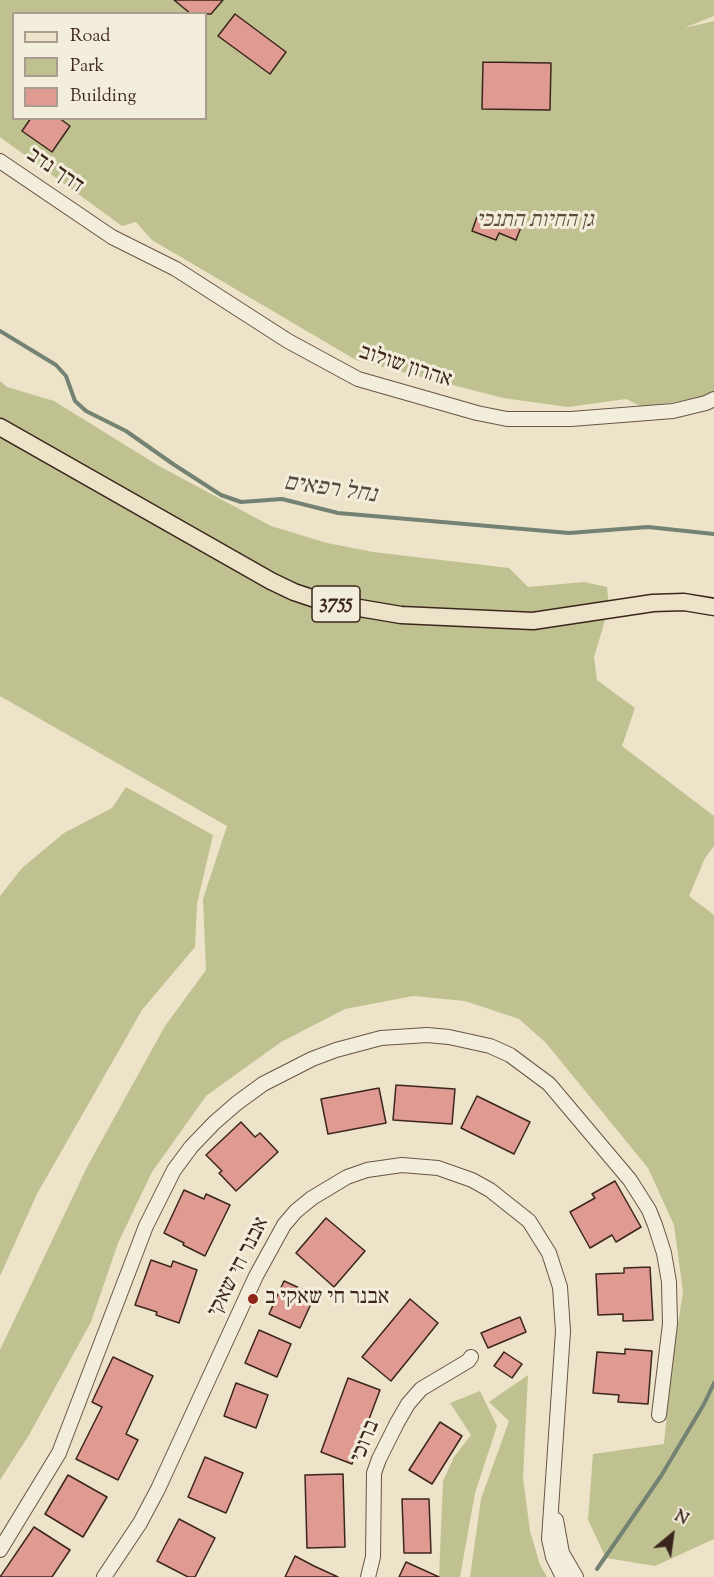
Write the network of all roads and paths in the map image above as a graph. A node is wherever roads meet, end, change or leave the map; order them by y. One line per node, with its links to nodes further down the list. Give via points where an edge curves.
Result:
1 (0, 161): 2 (street, דרך נדב)
2 (84, 219): 3 (street, אהרון שולוב, via 176,268 288,341 358,379 507,419 571,419 673,411)
3 (714, 399)
4 (0, 427): 5 (main road, 3755, via 270,581 324,602 401,615 533,621 653,603 684,602)
5 (714, 607)
6 (471, 1357): 11 (street, ברוכי, via 421,1389 397,1423 379,1459 374,1473 373,1557)
7 (659, 1415): 9 (street, via 670,1324 669,1282 655,1225 635,1187 549,1084 510,1055 449,1037 381,1038 312,1059 263,1084 191,1147 174,1170 146,1226 59,1453)
8 (553, 1500): 10 (street, אבנר חי שאקי, via 563,1308 560,1287 543,1241 518,1210 472,1180 438,1168 384,1166 329,1186 284,1225 256,1276 158,1489); 12 (street, אבנר חי שאקי, via 549,1539); 13 (street, אבנר חי שאקי, via 559,1544)
9 (0, 1550)
10 (104, 1577)
11 (368, 1577)
12 (563, 1577)
13 (576, 1577)

